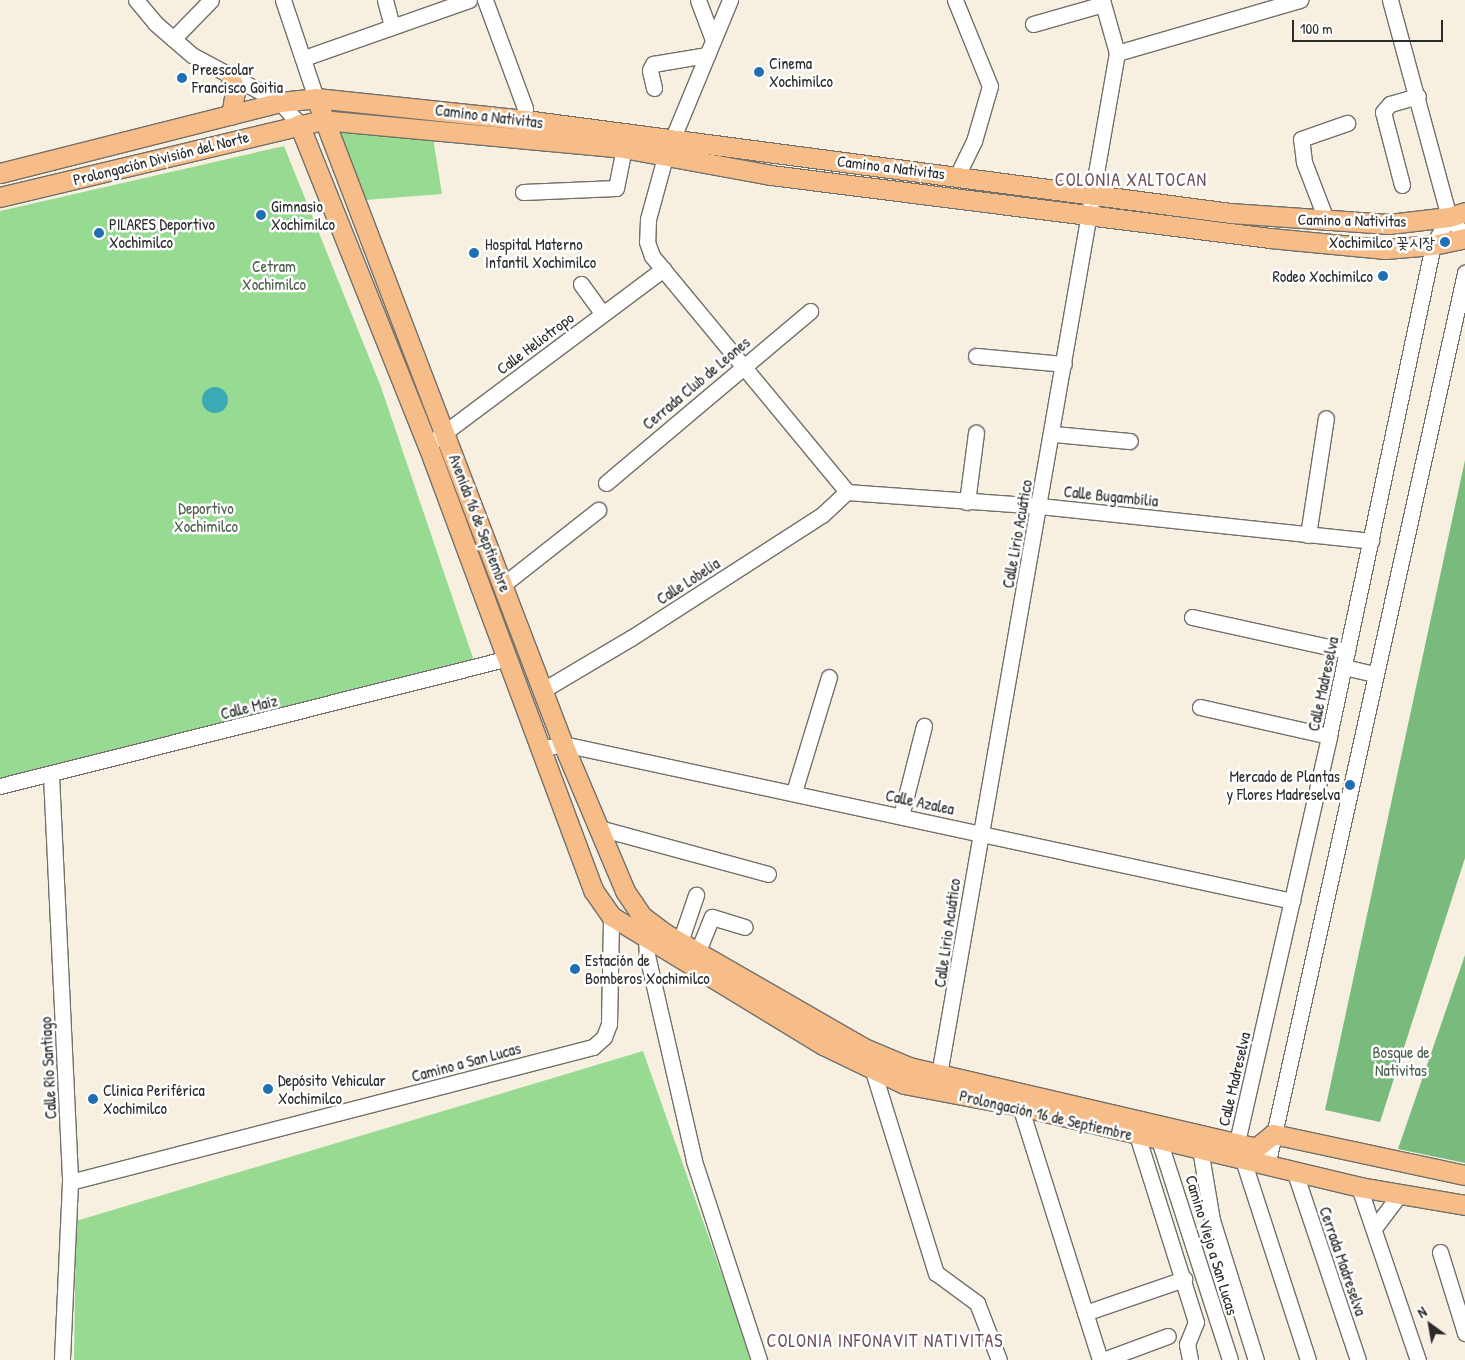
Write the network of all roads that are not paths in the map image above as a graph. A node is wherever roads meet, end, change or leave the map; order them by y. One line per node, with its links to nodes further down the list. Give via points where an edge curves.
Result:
1 (136, 0): 15 (street)
2 (211, 0): 15 (street)
3 (283, 0): 19 (street)
4 (385, 0): 14 (street)
5 (469, 0): 14 (street)
6 (485, 0): 30 (street, via 525,108)
7 (698, 0): 16 (street)
8 (730, 0): 16 (street)
9 (954, 0): 35 (street, via 990,86 974,141)
10 (1300, 0): 17 (street)
11 (1390, 0): 22 (street)
12 (1102, 2): 13 (street); 17 (street, Calle Lirio Acuático)
13 (1033, 24)
14 (392, 27): 19 (street)
15 (173, 39): 20 (street)
16 (713, 40): 18 (street)
17 (1117, 53): 38 (street, Calle Lirio Acuático)
18 (708, 55): 21 (street, via 653,64 650,70); 31 (street)
19 (304, 58): 23 (street)
20 (231, 78): 24 (street); 25 (main road, via 235,92)
21 (654, 88)
22 (1418, 96): 36 (street, via 1390,104 1383,112); 41 (street)
23 (316, 98): 24 (main road, Prolongación División del Norte); 26 (main road, Avenida 16 de Septiembre); 27 (main road, Camino a Nativitas)
24 (280, 102): 25 (main road, Prolongación División del Norte); 29 (street)
25 (231, 115): 34 (main road, Prolongación División del Norte)
26 (322, 120): 27 (main road, Camino a Nativitas); 29 (main road, Prolongación División del Norte); 45 (main road, Avenida 16 de Septiembre)
27 (448, 121): 30 (main road, Camino a Nativitas)
28 (1347, 123): 42 (street, via 1301,139 1304,162)
29 (299, 124): 39 (main road, Prolongación División del Norte); 46 (main road, Avenida 16 de Septiembre)
30 (524, 129): 31 (main road, Camino a Nativitas); 32 (main road, Camino a Nativitas)
31 (672, 139): 33 (street); 35 (main road, Camino a Nativitas)
32 (624, 148): 33 (main road, Camino a Nativitas); 37 (street, via 616,188)
33 (665, 157): 40 (main road, Camino a Nativitas, via 771,175); 47 (street, via 648,220 647,242)
34 (0, 173)
35 (957, 176): 38 (main road, Camino a Nativitas)
36 (1402, 185)
37 (524, 192)
38 (1090, 195): 40 (street, Calle Lirio Acuático); 42 (main road, Camino a Nativitas)
39 (0, 197)
40 (1088, 215): 44 (main road, Camino a Nativitas, via 1385,249); 54 (street, Calle Lirio Acuático)
41 (1457, 215): 42 (main road, Camino a Nativitas, via 1389,224); 43 (street); 44 (street, Calle Madreselva)
42 (1327, 222)
43 (1465, 237): 44 (main road, Camino a Nativitas)
44 (1433, 245): 68 (street, Calle Madreselva)
45 (374, 258): 46 (main road); 52 (main road, Avenida 16 de Septiembre)
46 (356, 263): 52 (main road, Avenida 16 de Septiembre)
47 (663, 269): 51 (street, Calle Heliotropo); 55 (street)
48 (1465, 273): 74 (street)
49 (581, 284): 51 (street)
50 (810, 311): 55 (street, Cerrada Club de Leones)
51 (603, 314): 57 (street, Calle Heliotropo)
52 (392, 328): 57 (main road, Avenida 16 de Septiembre); 61 (main road, Avenida 16 de Septiembre)
53 (976, 356): 54 (street)
54 (1064, 364): 59 (street, Calle Lirio Acuático)
55 (742, 367): 62 (street, Cerrada Club de Leones); 63 (street)
56 (1326, 418): 67 (street)
57 (445, 432): 61 (street, Calle Heliotropo); 69 (main road, Avenida 16 de Septiembre)
58 (976, 433): 64 (street)
59 (1053, 434): 60 (street); 65 (street, Calle Lirio Acuático)
60 (1130, 441)
61 (428, 446): 72 (main road, Avenida 16 de Septiembre)
62 (606, 483)
63 (847, 492): 64 (street, Calle Bugambilia); 76 (street, Calle Lobelia, via 822,515 631,638)
64 (967, 502): 65 (street, Calle Bugambilia)
65 (1040, 506): 67 (street, Calle Bugambilia); 87 (street, Calle Lirio Acuático)
66 (598, 510): 69 (street)
67 (1308, 535): 68 (street, Calle Bugambilia)
68 (1371, 541): 71 (street, Calle Madreselva)
69 (504, 584): 76 (main road, Avenida 16 de Septiembre)
70 (1192, 617): 71 (street)
71 (1348, 651): 73 (street, Calle Madreselva)
72 (505, 659): 81 (main road, Avenida 16 de Septiembre); 82 (street, Calle Maíz)
73 (1344, 666): 74 (street); 79 (street, Calle Madreselva)
74 (1374, 674): 98 (street)
75 (829, 677): 84 (street)
76 (543, 690): 80 (main road, Avenida 16 de Septiembre)
77 (1200, 707): 79 (street)
78 (924, 726): 85 (street)
79 (1329, 736): 90 (street, Calle Madreselva)
80 (564, 744): 81 (street, Calle Azalea); 84 (street, Calle Azalea); 86 (main road, Avenida 16 de Septiembre)
81 (540, 750): 91 (main road, Avenida 16 de Septiembre, via 593,890)
82 (51, 775): 83 (street, Calle Maíz); 106 (street, Calle Río Santiago)
83 (0, 786)
84 (794, 792): 85 (street, Calle Azalea)
85 (901, 816): 87 (street, Calle Azalea)
86 (599, 828): 88 (street); 93 (main road, Avenida 16 de Septiembre, via 624,891)
87 (980, 833): 90 (street, Calle Azalea); 96 (street, Calle Lirio Acuático)
88 (768, 874)
89 (696, 895): 93 (street)
90 (1292, 902): 102 (street, Calle Madreselva)
91 (611, 916): 93 (main road, Avenida 16 de Septiembre); 106 (street, Camino a San Lucas, via 609,1024 604,1037 593,1047)
92 (745, 926): 94 (street, via 712,916)
93 (660, 937): 94 (main road, Prolongación 16 de Septiembre); 95 (main road, Prolongación 16 de Septiembre, via 793,1028); 117 (street, via 661,1022 694,1161)
94 (698, 951): 96 (main road, Prolongación 16 de Septiembre, via 879,1056)
95 (873, 1071): 96 (main road, Prolongación 16 de Septiembre, via 904,1084); 118 (street, via 936,1273 977,1303)
96 (938, 1083): 97 (main road, Prolongación 16 de Septiembre); 102 (main road, Prolongación 16 de Septiembre)
97 (1020, 1106): 99 (main road, Prolongación 16 de Septiembre); 113 (street)
98 (1272, 1134): 102 (main road, Prolongación 16 de Septiembre, via 1256,1148); 103 (street); 105 (main road)
99 (1137, 1135): 100 (main road, Prolongación 16 de Septiembre); 112 (street)
100 (1159, 1140): 101 (main road, Prolongación 16 de Septiembre); 121 (street, Camino Viejo a San Lucas)
101 (1200, 1149): 102 (main road, Prolongación 16 de Septiembre); 122 (street, via 1212,1220)
102 (1240, 1151): 103 (main road, Prolongación 16 de Septiembre); 123 (street)
103 (1267, 1166): 104 (main road, Prolongación 16 de Septiembre)
104 (1296, 1173): 107 (main road, Prolongación 16 de Septiembre); 124 (street, Cerrada Madreselva)
105 (1465, 1175)
106 (70, 1182): 116 (street, Calle Río Santiago)
107 (1359, 1187): 108 (main road, Prolongación 16 de Septiembre); 110 (street)
108 (1400, 1194): 109 (main road, Prolongación 16 de Septiembre); 110 (street)
109 (1465, 1205)
110 (1375, 1227): 125 (street)
111 (1440, 1252): 114 (street)
112 (1184, 1279): 113 (street); 120 (street, via 1196,1322 1187,1344)
113 (1085, 1312): 119 (street)
114 (1465, 1333)
115 (1168, 1336): 119 (street)
116 (62, 1360)
117 (759, 1360)
118 (999, 1360)
119 (1101, 1360)
120 (1190, 1360)
121 (1230, 1360)
122 (1256, 1360)
123 (1308, 1360)
124 (1358, 1360)
125 (1418, 1360)

